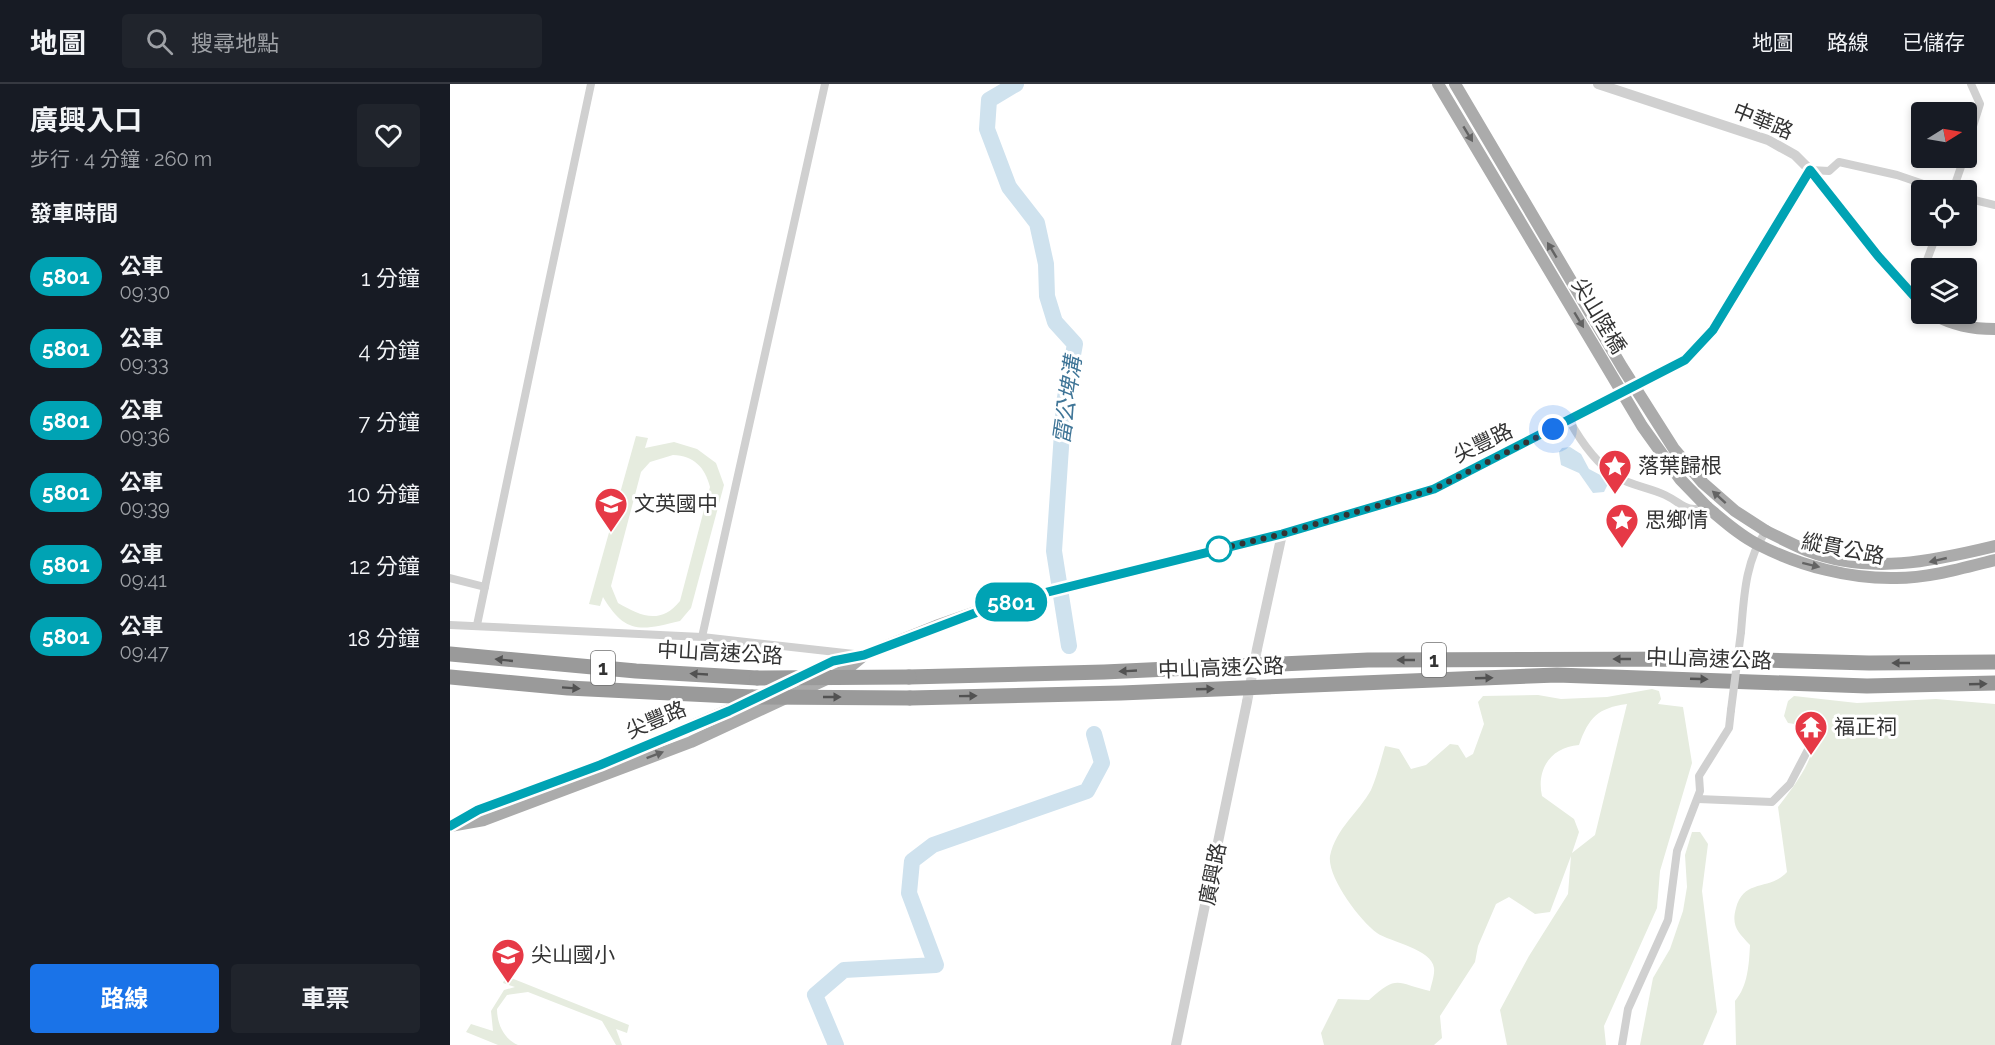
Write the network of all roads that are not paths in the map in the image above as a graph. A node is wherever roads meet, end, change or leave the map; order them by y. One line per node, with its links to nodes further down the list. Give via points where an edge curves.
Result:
1 (591, 84): 23 (street)
2 (825, 84): 26 (street)
3 (1438, 84): 16 (main road, 尖山陸橋, one-way to 16, bridge, via 1642,426 1680,479)
4 (1455, 84): 17 (main road, 尖山陸橋, one-way to 4, bridge, via 1735,512 1674,449)
5 (1598, 84): 8 (street, 中華路, via 1768,140 1795,155)
6 (1971, 84): 7 (street, via 1980,104)
7 (1977, 113)
8 (1810, 170): 9 (street, via 1829,171 1839,162); 12 (main road, 中華路); 15 (main road, 尖豐路, via 1702,345 1685,360)
9 (1912, 180)
10 (1977, 201): 11 (street)
11 (1995, 205)
12 (1911, 295)
13 (1958, 324): 14 (main road)
14 (1995, 329)
15 (1569, 420): 16 (street, via 1577,435 1618,477 1667,496 1686,509); 18 (main road, 尖豐路, via 1434,489)
16 (1707, 507): 19 (main road, 尖山陸橋)
17 (1766, 531): 19 (street); 20 (main road, 縱貫公路, one-way to 17, via 1928,562 1888,565 1810,552)
18 (1282, 534): 27 (street); 29 (main road, 尖豐路, via 1035,596 936,626)
19 (1757, 544): 21 (main road, 縱貫公路, one-way to 21, via 1800,563 1847,574 1896,578 1952,571); 35 (street, bridge, via 1746,580 1729,728 1699,776)
20 (1995, 546)
21 (1995, 560)
22 (450, 578): 23 (street)
23 (485, 587): 25 (street)
24 (450, 625): 25 (street)
25 (477, 625): 26 (street)
26 (702, 637): 29 (street)
27 (1257, 649)
28 (450, 654): 30 (highway, 中山高速公路 / 1, one-way to 28, bridge, via 1724,658 1368,660 1104,672 757,678)
29 (864, 655): 36 (main road, 尖豐路, via 833,661 729,711 478,810)
30 (1995, 662)
31 (450, 677): 32 (highway, 中山高速公路 / 1, one-way to 32, bridge, via 568,688 753,697 910,698 1557,675 1867,686)
32 (1995, 683)
33 (1247, 702): 37 (street, 廣興路)
34 (1813, 740): 35 (street, via 1790,784 1772,802)
35 (1698, 799): 38 (street, via 1677,851 1668,920 1628,1009)
36 (456, 824)
37 (1176, 1045)
38 (1622, 1045)

